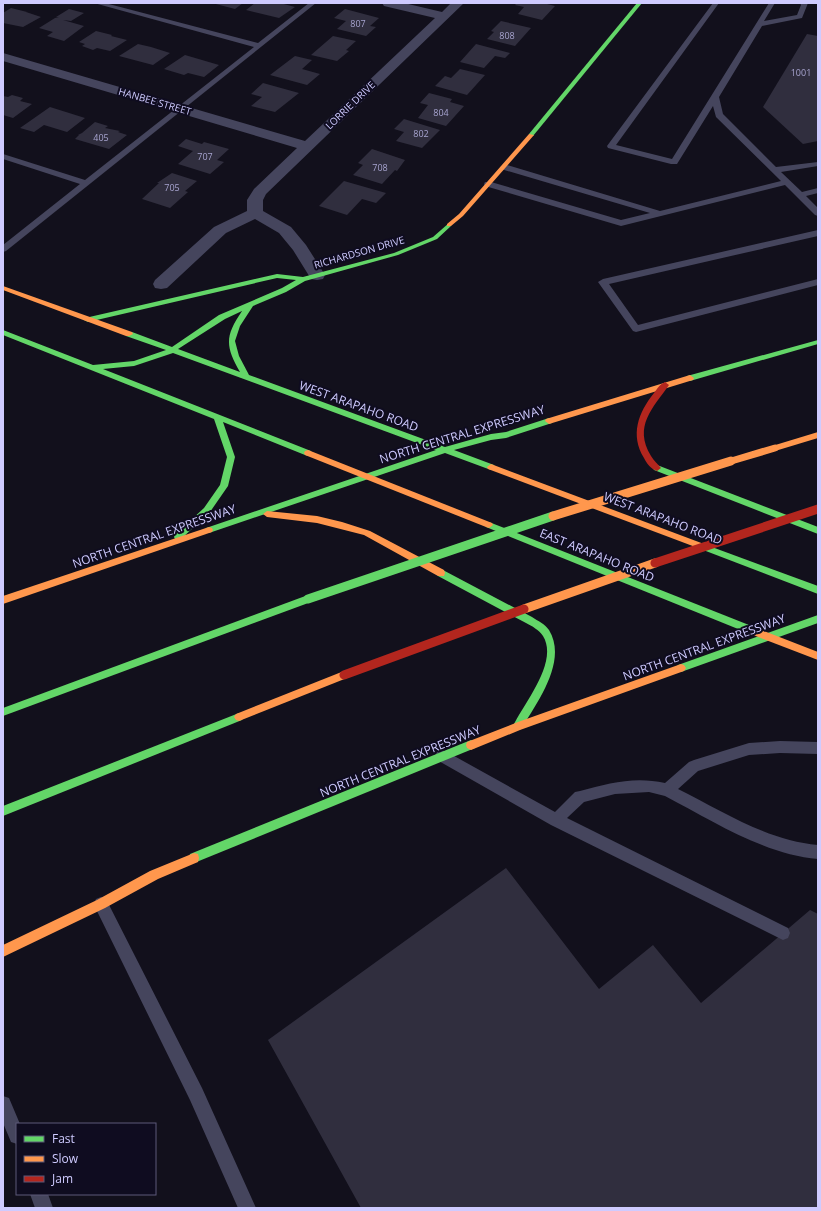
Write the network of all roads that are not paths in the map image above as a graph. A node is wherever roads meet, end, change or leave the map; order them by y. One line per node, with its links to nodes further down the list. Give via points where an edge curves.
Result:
1 (97, 3): 11 (lane)
2 (313, 3): 11 (lane)
3 (388, 3): 9 (street)
4 (458, 3): 9 (street, LORRIE DRIVE)
5 (640, 3): 18 (main road, RICHARDSON DRIVE)
6 (716, 3): 13 (lane, via 611,146 674,162)
7 (772, 3): 10 (lane)
8 (803, 3): 10 (lane, via 805,4 800,17)
9 (444, 16): 15 (street, LORRIE DRIVE)
10 (760, 24): 13 (lane)
11 (260, 46): 14 (lane)
12 (3, 57): 14 (street, HANBEE STREET)
13 (715, 97): 19 (lane, via 719,115)
14 (182, 108): 15 (street, HANBEE STREET); 21 (lane)
15 (307, 146): 25 (street, LORRIE DRIVE, via 259,192 255,200)
16 (3, 156): 21 (lane)
17 (818, 164): 19 (lane)
18 (504, 167): 22 (main road, RICHARDSON DRIVE); 26 (lane)
19 (774, 170): 20 (lane)
20 (787, 182): 24 (lane); 26 (lane)
21 (85, 183): 29 (lane)
22 (488, 184): 26 (lane, via 621,223); 30 (main road, RICHARDSON DRIVE, via 461,215 435,238 396,254)
23 (818, 190): 24 (lane)
24 (800, 195): 27 (lane)
25 (256, 213): 30 (street, via 286,230 300,248); 32 (street, via 220,230)
26 (660, 213)
27 (818, 213)
28 (818, 233): 31 (lane, via 603,282 636,329)
29 (3, 249)
30 (310, 277): 34 (main road, RICHARDSON DRIVE); 35 (main road, via 278,276)
31 (818, 282)
32 (161, 284)
33 (3, 288): 35 (main road, WEST ARAPAHO ROAD)
34 (250, 304): 38 (main road, RICHARDSON DRIVE, via 222,317); 40 (main road, via 233,328 229,339 232,352)
35 (88, 320): 38 (main road, WEST ARAPAHO ROAD)
36 (3, 332): 39 (main road)
37 (818, 342): 41 (main road, NORTH CENTRAL EXPRESSWAY)
38 (171, 351): 39 (main road, RICHARDSON DRIVE, via 134,363); 40 (main road, WEST ARAPAHO ROAD)
39 (92, 368): 42 (main road)
40 (247, 378): 44 (main road, WEST ARAPAHO ROAD)
41 (665, 385): 44 (main road, NORTH CENTRAL EXPRESSWAY, via 506,434); 48 (main road, via 648,404 639,429 645,454 653,466)
42 (216, 418): 45 (main road); 49 (main road, via 231,457 224,486 207,510)
43 (818, 435): 55 (main road, bridge, via 579,507 308,599)
44 (444, 450): 45 (main road, NORTH CENTRAL EXPRESSWAY); 50 (main road, WEST ARAPAHO ROAD)
45 (366, 476): 47 (main road, NORTH CENTRAL EXPRESSWAY); 53 (main road, EAST ARAPAHO ROAD)
46 (818, 509): 60 (main road, bridge, via 563,594 344,675)
47 (258, 513): 49 (main road, NORTH CENTRAL EXPRESSWAY); 56 (main road, via 306,517 367,533 529,620 548,634 553,648 550,662)
48 (818, 531)
49 (172, 542): 51 (main road, NORTH CENTRAL EXPRESSWAY)
50 (818, 590)
51 (3, 600)
52 (818, 619): 53 (main road, NORTH CENTRAL EXPRESSWAY)
53 (770, 637): 54 (main road, EAST ARAPAHO ROAD); 56 (main road, NORTH CENTRAL EXPRESSWAY)
54 (818, 656)
55 (3, 712)
56 (518, 726): 58 (main road, NORTH CENTRAL EXPRESSWAY)
57 (818, 748): 59 (lane, via 749,748 694,766)
58 (442, 756): 61 (lane); 63 (main road, NORTH CENTRAL EXPRESSWAY, via 154,875)
59 (667, 790): 61 (lane, via 650,786 615,788 587,795 580,797); 62 (lane, via 776,842 809,853)
60 (3, 811)
61 (556, 820): 64 (lane)
62 (818, 852)
63 (101, 904): 65 (main road, NORTH CENTRAL EXPRESSWAY); 70 (lane, via 196,1094)
64 (783, 933)
65 (3, 952)
66 (3, 1104): 67 (lane)
67 (16, 1134)
68 (39, 1195): 69 (lane)
69 (44, 1208)
70 (247, 1208)

